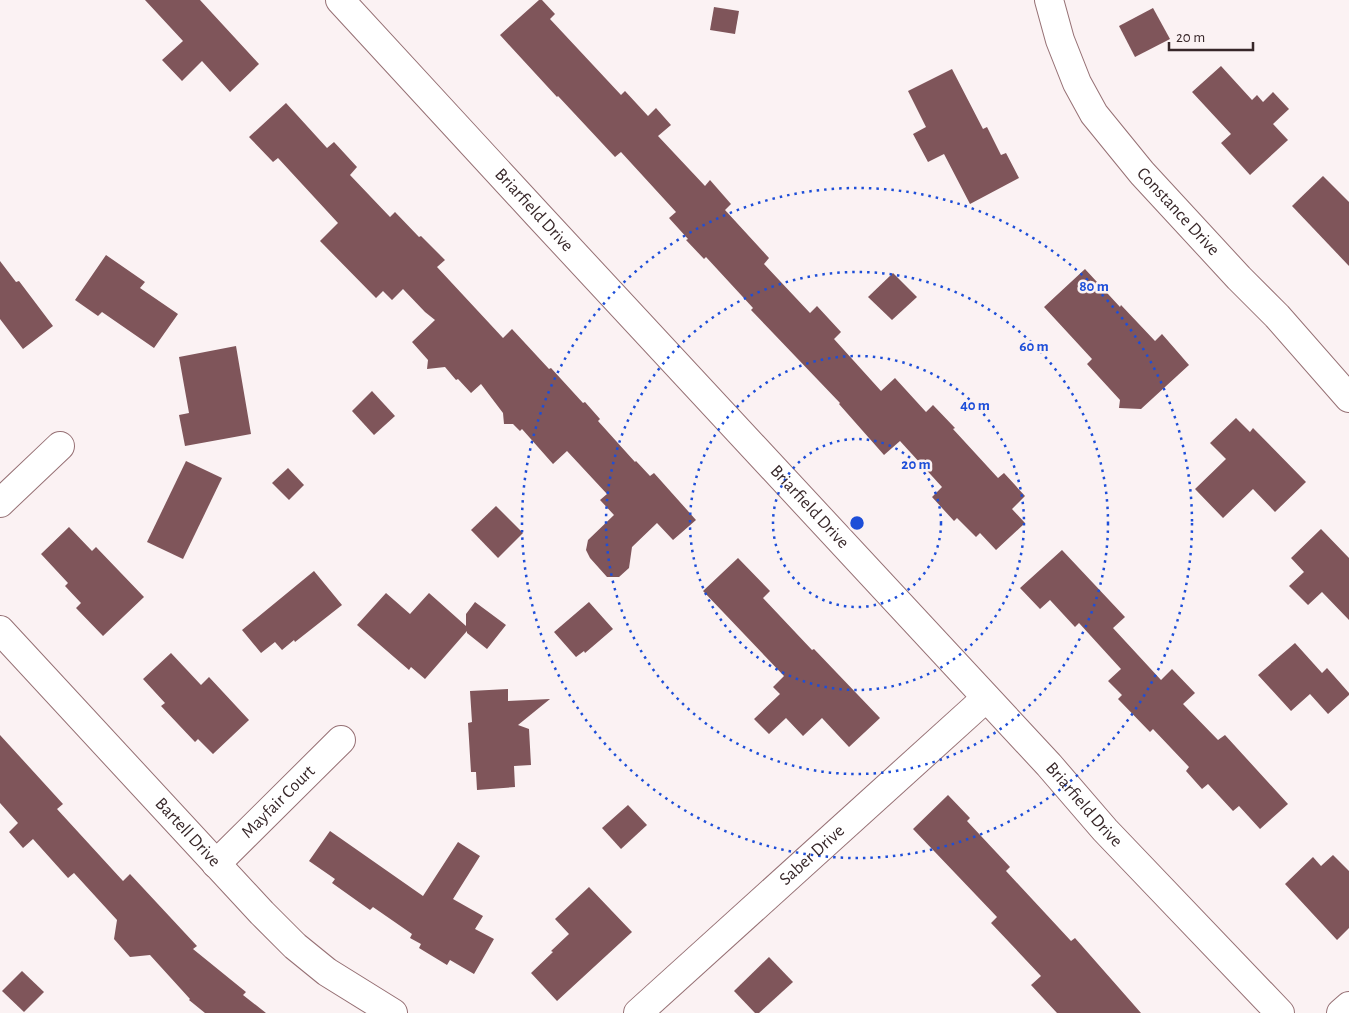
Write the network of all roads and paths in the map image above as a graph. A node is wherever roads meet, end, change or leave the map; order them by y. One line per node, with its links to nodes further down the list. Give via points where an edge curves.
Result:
1 (340, 0): 7 (street, Briarfield Drive)
2 (1049, 0): 3 (street, Constance Drive, via 1060,40 1077,83 1094,114 1142,173 1277,316)
3 (1349, 398)
4 (60, 446): 5 (street)
5 (0, 503)
6 (0, 630): 9 (street, Bartell Drive)
7 (986, 698): 12 (street, Saber Drive); 13 (street, Briarfield Drive, via 1105,830)
8 (341, 740): 9 (street, Mayfair Court)
9 (216, 864): 11 (street, Bartell Drive, via 302,951 327,972)
10 (1349, 1006): 14 (street)
11 (393, 1013)
12 (638, 1013)
13 (1280, 1013)
14 (1341, 1013)

